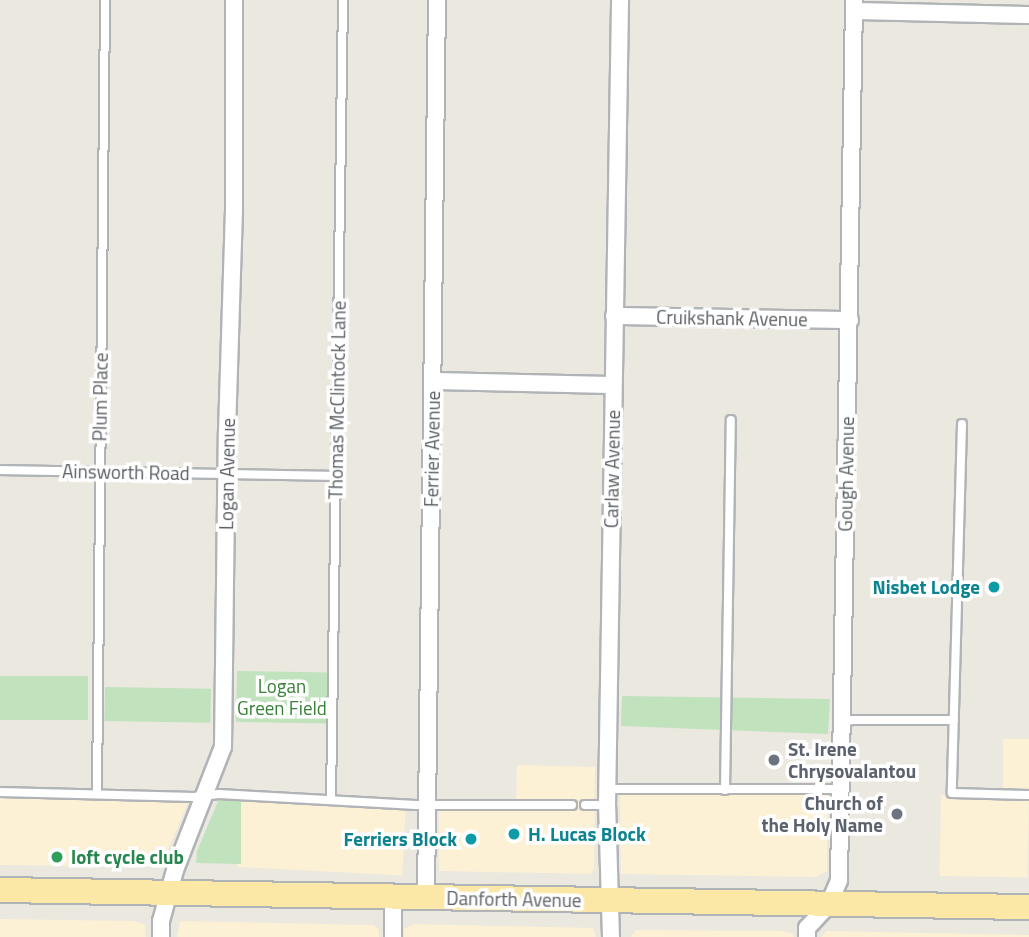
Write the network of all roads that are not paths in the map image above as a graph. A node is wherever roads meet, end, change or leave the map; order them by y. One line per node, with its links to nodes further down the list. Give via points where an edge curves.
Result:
1 (105, 0): 15 (lane, Plum Place)
2 (234, 0): 16 (street, Logan Avenue, via 234,212)
3 (343, 0): 17 (lane, Thomas McClintock Lane)
4 (438, 0): 10 (street, Ferrier Avenue)
5 (620, 0): 8 (street, Carlaw Avenue)
6 (855, 6): 7 (street); 9 (street, Gough Avenue)
7 (1029, 15)
8 (614, 316): 9 (street, Cruikshank Avenue); 11 (street, Carlaw Avenue)
9 (850, 320): 19 (street, Gough Avenue)
10 (433, 381): 11 (street); 28 (street, Ferrier Avenue)
11 (613, 385): 26 (street, Carlaw Avenue)
12 (731, 420): 21 (lane)
13 (962, 424): 18 (lane)
14 (0, 470): 15 (lane, Ainsworth Road)
15 (99, 472): 16 (lane, Ainsworth Road); 23 (lane, Plum Place)
16 (226, 474): 17 (lane, Ainsworth Road); 24 (street, Logan Avenue, via 223,747)
17 (335, 475): 27 (lane, Thomas McClintock Lane)
18 (954, 720): 19 (lane, via 852,720); 25 (lane, via 952,793)
19 (841, 724): 20 (street, Gough Avenue)
20 (839, 789): 21 (lane); 36 (street, Gough Avenue, via 839,880)
21 (725, 790): 26 (lane)
22 (0, 792): 23 (lane)
23 (97, 794): 24 (lane)
24 (206, 794): 27 (lane); 32 (street, Logan Avenue)
25 (1029, 795)
26 (607, 797): 30 (lane); 35 (street, Carlaw Avenue)
27 (331, 799): 28 (lane)
28 (427, 805): 29 (lane); 34 (street, Ferrier Avenue)
29 (572, 805)
30 (585, 805)
31 (0, 890): 32 (main road, Danforth Avenue)
32 (168, 894): 33 (main road, Danforth Avenue); 38 (street, Logan Avenue)
33 (393, 897): 34 (main road, Danforth Avenue); 39 (street)
34 (426, 897): 35 (main road, Danforth Avenue)
35 (608, 900): 36 (main road, Danforth Avenue); 40 (street, Carlaw Avenue)
36 (829, 904): 37 (main road, Danforth Avenue); 41 (street, Gough Avenue, via 813,917)
37 (1029, 907)
38 (161, 937)
39 (393, 937)
40 (611, 937)
41 (807, 937)

